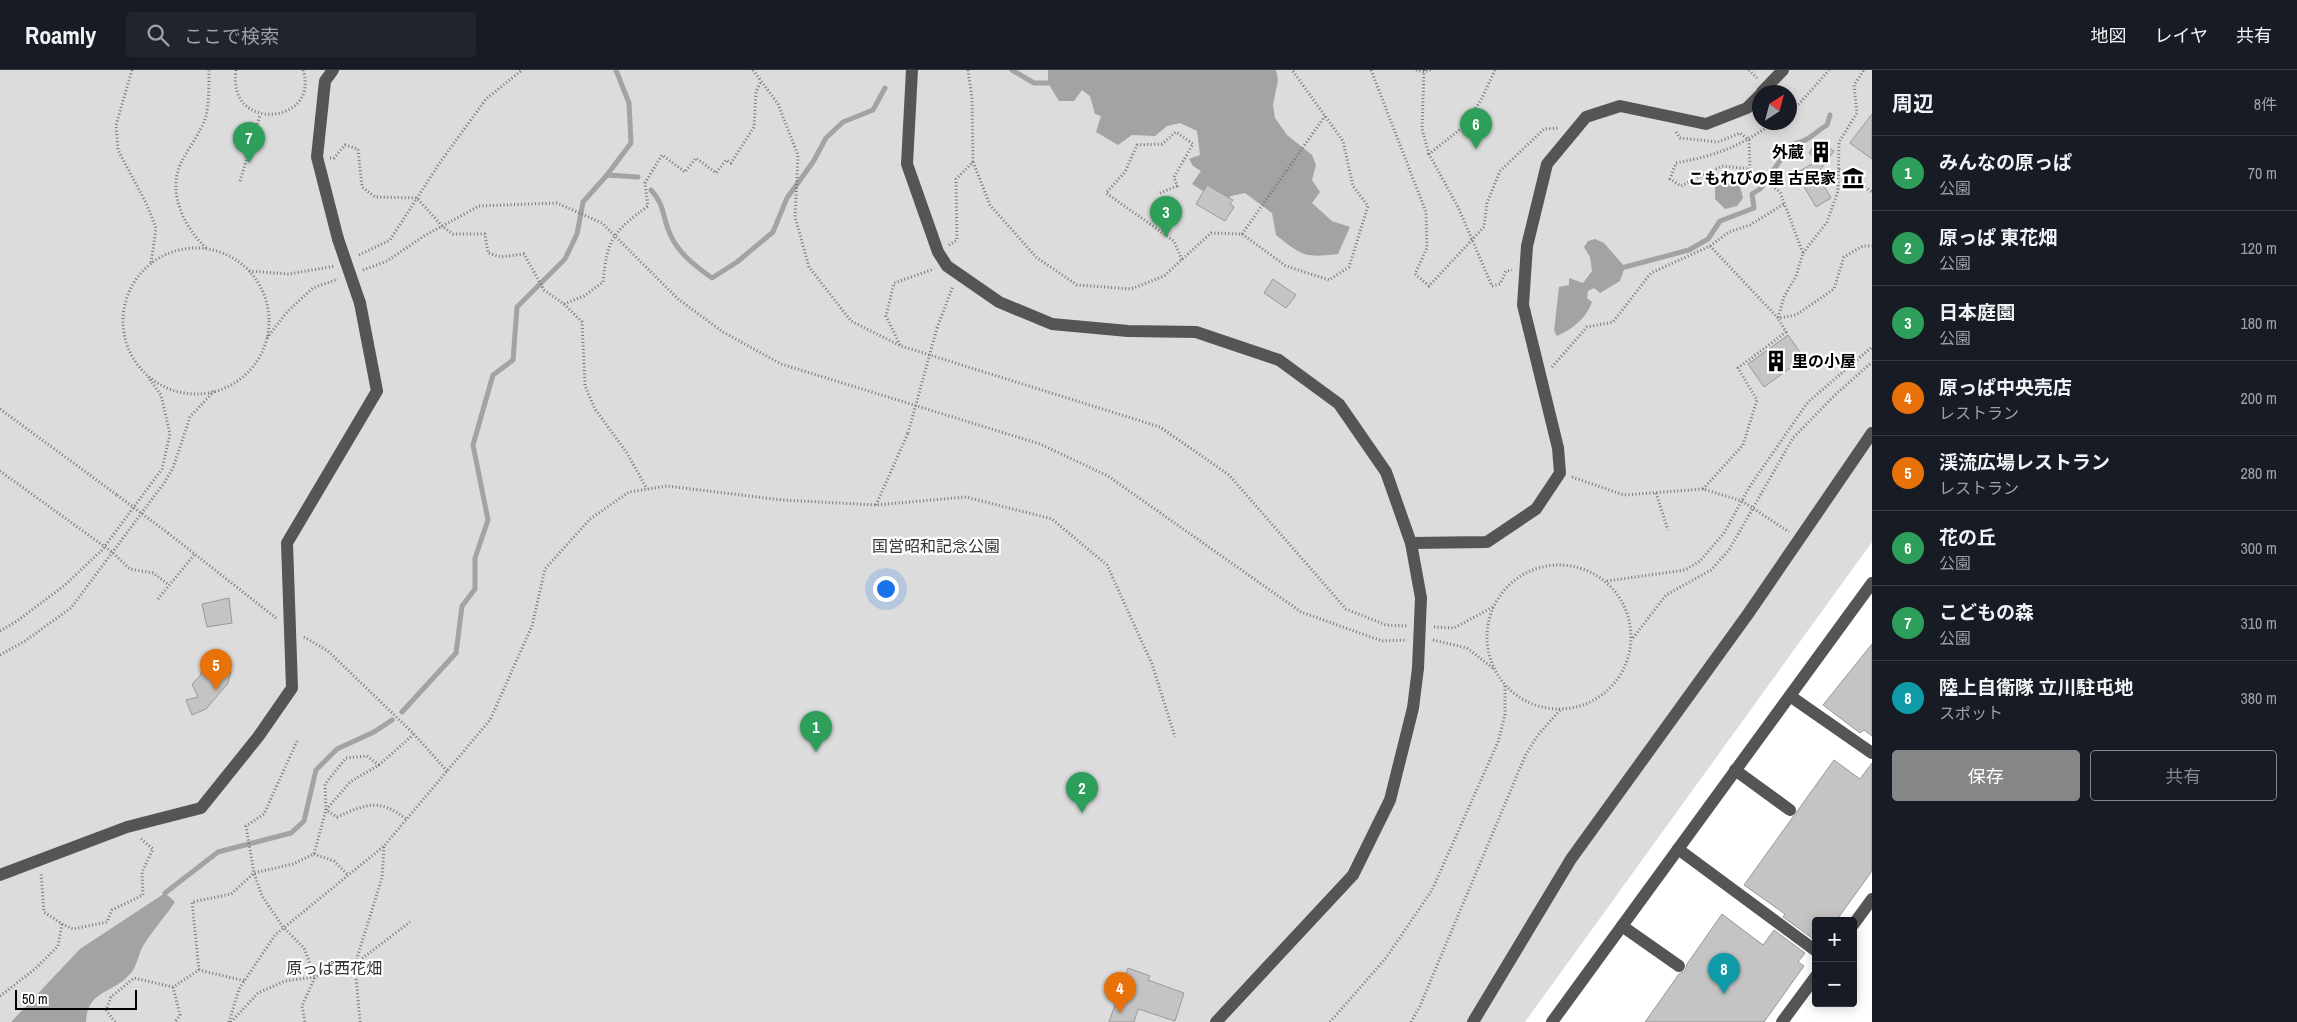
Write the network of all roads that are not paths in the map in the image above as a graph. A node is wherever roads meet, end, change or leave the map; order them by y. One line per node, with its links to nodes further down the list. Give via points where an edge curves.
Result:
1 (333, 70): 14 (street, bridge, via 325,81 316,157 338,239 360,303 376,391 287,543 292,688 258,737 201,808 127,827)
2 (912, 70): 7 (street, via 907,164 938,252 947,266 999,302 1052,324 1128,331 1196,332 1279,360 1339,404 1386,472)
3 (1783, 70): 4 (street)
4 (1769, 85)
5 (1752, 103): 7 (street, via 1706,124 1620,106 1586,117 1547,164 1527,246 1523,305 1558,448 1560,473 1536,509 1487,542)
6 (1872, 433): 22 (street, via 1572,859)
7 (1411, 543): 21 (street, bridge, via 1420,598 1418,668 1413,708 1390,800 1353,875)
8 (1872, 583): 9 (street)
9 (1790, 696): 10 (street); 11 (street)
10 (1872, 754)
11 (1736, 770): 12 (street); 13 (street)
12 (1790, 810)
13 (1678, 850): 17 (street); 18 (street)
14 (0, 875)
15 (1872, 899): 16 (street)
16 (1857, 919)
17 (1622, 926): 19 (street); 23 (street)
18 (1812, 948)
19 (1679, 966)
20 (1812, 981): 24 (street)
21 (1216, 1022)
22 (1473, 1022)
23 (1552, 1022)
24 (1782, 1022)

